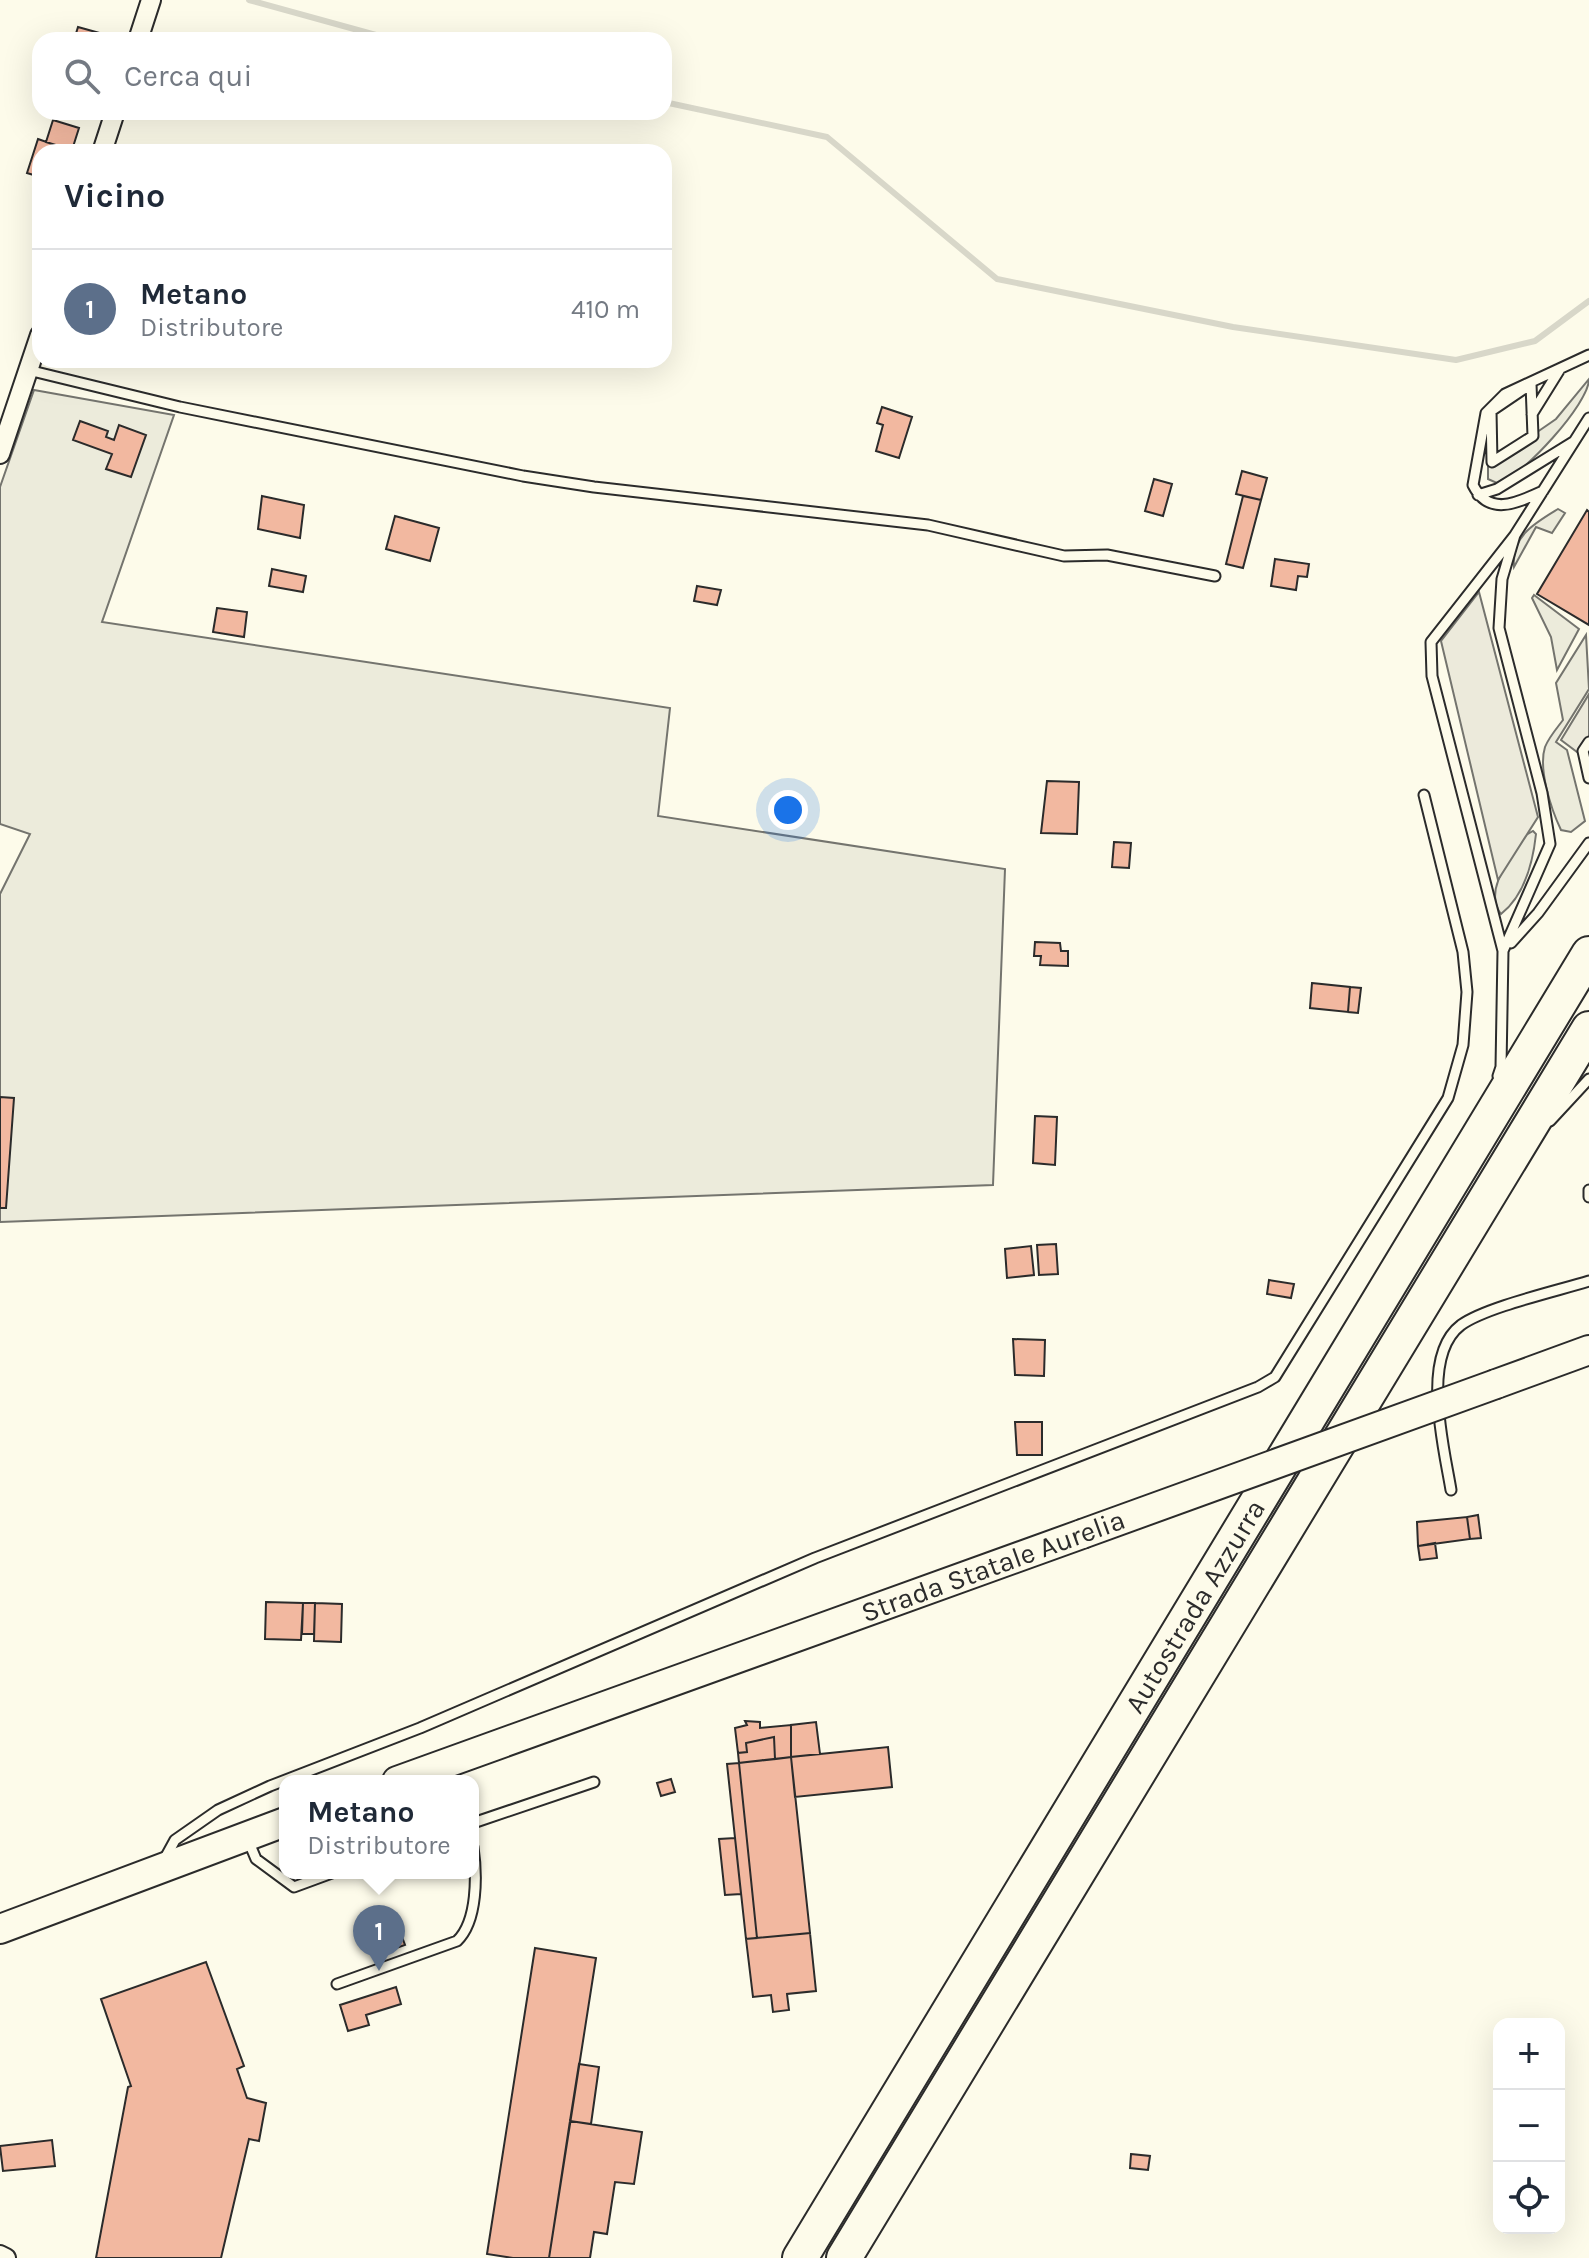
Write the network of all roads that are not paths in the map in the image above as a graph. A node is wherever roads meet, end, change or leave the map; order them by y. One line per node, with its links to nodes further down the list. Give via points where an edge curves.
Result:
1 (151, 0): 2 (street)
2 (141, 32)
3 (112, 120): 4 (street)
4 (105, 144)
5 (1589, 355): 7 (lane)
6 (32, 358): 8 (street)
7 (1561, 369): 9 (lane); 14 (lane, via 1505,394 1486,413 1473,485)
8 (28, 370): 12 (street); 16 (lane, via 180,407 523,476 928,525 1064,556 1107,555)
9 (1532, 414): 9 (lane, via 1531,384 1491,411 1492,462 1533,436)
10 (1589, 418): 11 (lane)
11 (1576, 440): 13 (lane); 14 (lane, via 1497,489)
12 (0, 454)
13 (1546, 489): 14 (lane, via 1510,506 1487,503); 15 (lane)
14 (1478, 495)
15 (1515, 535): 21 (lane, via 1502,579 1499,628 1550,844); 21 (lane, via 1431,642 1432,676)
16 (1215, 576)
17 (1589, 742): 18 (lane, via 1583,751)
18 (1589, 778)
19 (1424, 795): 34 (lane, via 1463,952 1463,1045 1448,1098 1275,1377 815,1558)
20 (1589, 843): 21 (lane)
21 (1503, 951): 25 (lane, via 1501,1067)
22 (1589, 954): 27 (highway, Autostrada Azzurra)
23 (1589, 1029): 28 (highway, Autostrada Azzurra)
24 (1589, 1079): 28 (lane)
25 (1495, 1081)
26 (1490, 1096): 27 (lane)
27 (1461, 1166): 50 (highway, Autostrada Azzurra)
28 (1502, 1174): 51 (highway, Autostrada Azzurra)
29 (1589, 1190): 30 (lane)
30 (1589, 1197)
31 (1589, 1281): 33 (lane, via 1476,1318 1454,1332 1442,1356 1438,1391)
32 (1589, 1350): 35 (main road, Strada Statale Aurelia, bridge)
33 (1451, 1490)
34 (300, 1775)
35 (414, 1775)
36 (594, 1782): 38 (lane)
37 (279, 1783): 41 (lane, via 218,1810 175,1840)
38 (479, 1821)
39 (279, 1824): 40 (main road)
40 (246, 1837): 41 (main road); 42 (lane, via 256,1859)
41 (158, 1870): 46 (main road)
42 (279, 1876)
43 (283, 1879): 44 (lane, via 294,1887)
44 (316, 1879)
45 (473, 1879): 47 (lane, via 467,1932 457,1941)
46 (0, 1929)
47 (337, 1984)
48 (0, 2255): 49 (street)
49 (6, 2258)
50 (800, 2258)
51 (844, 2258)

